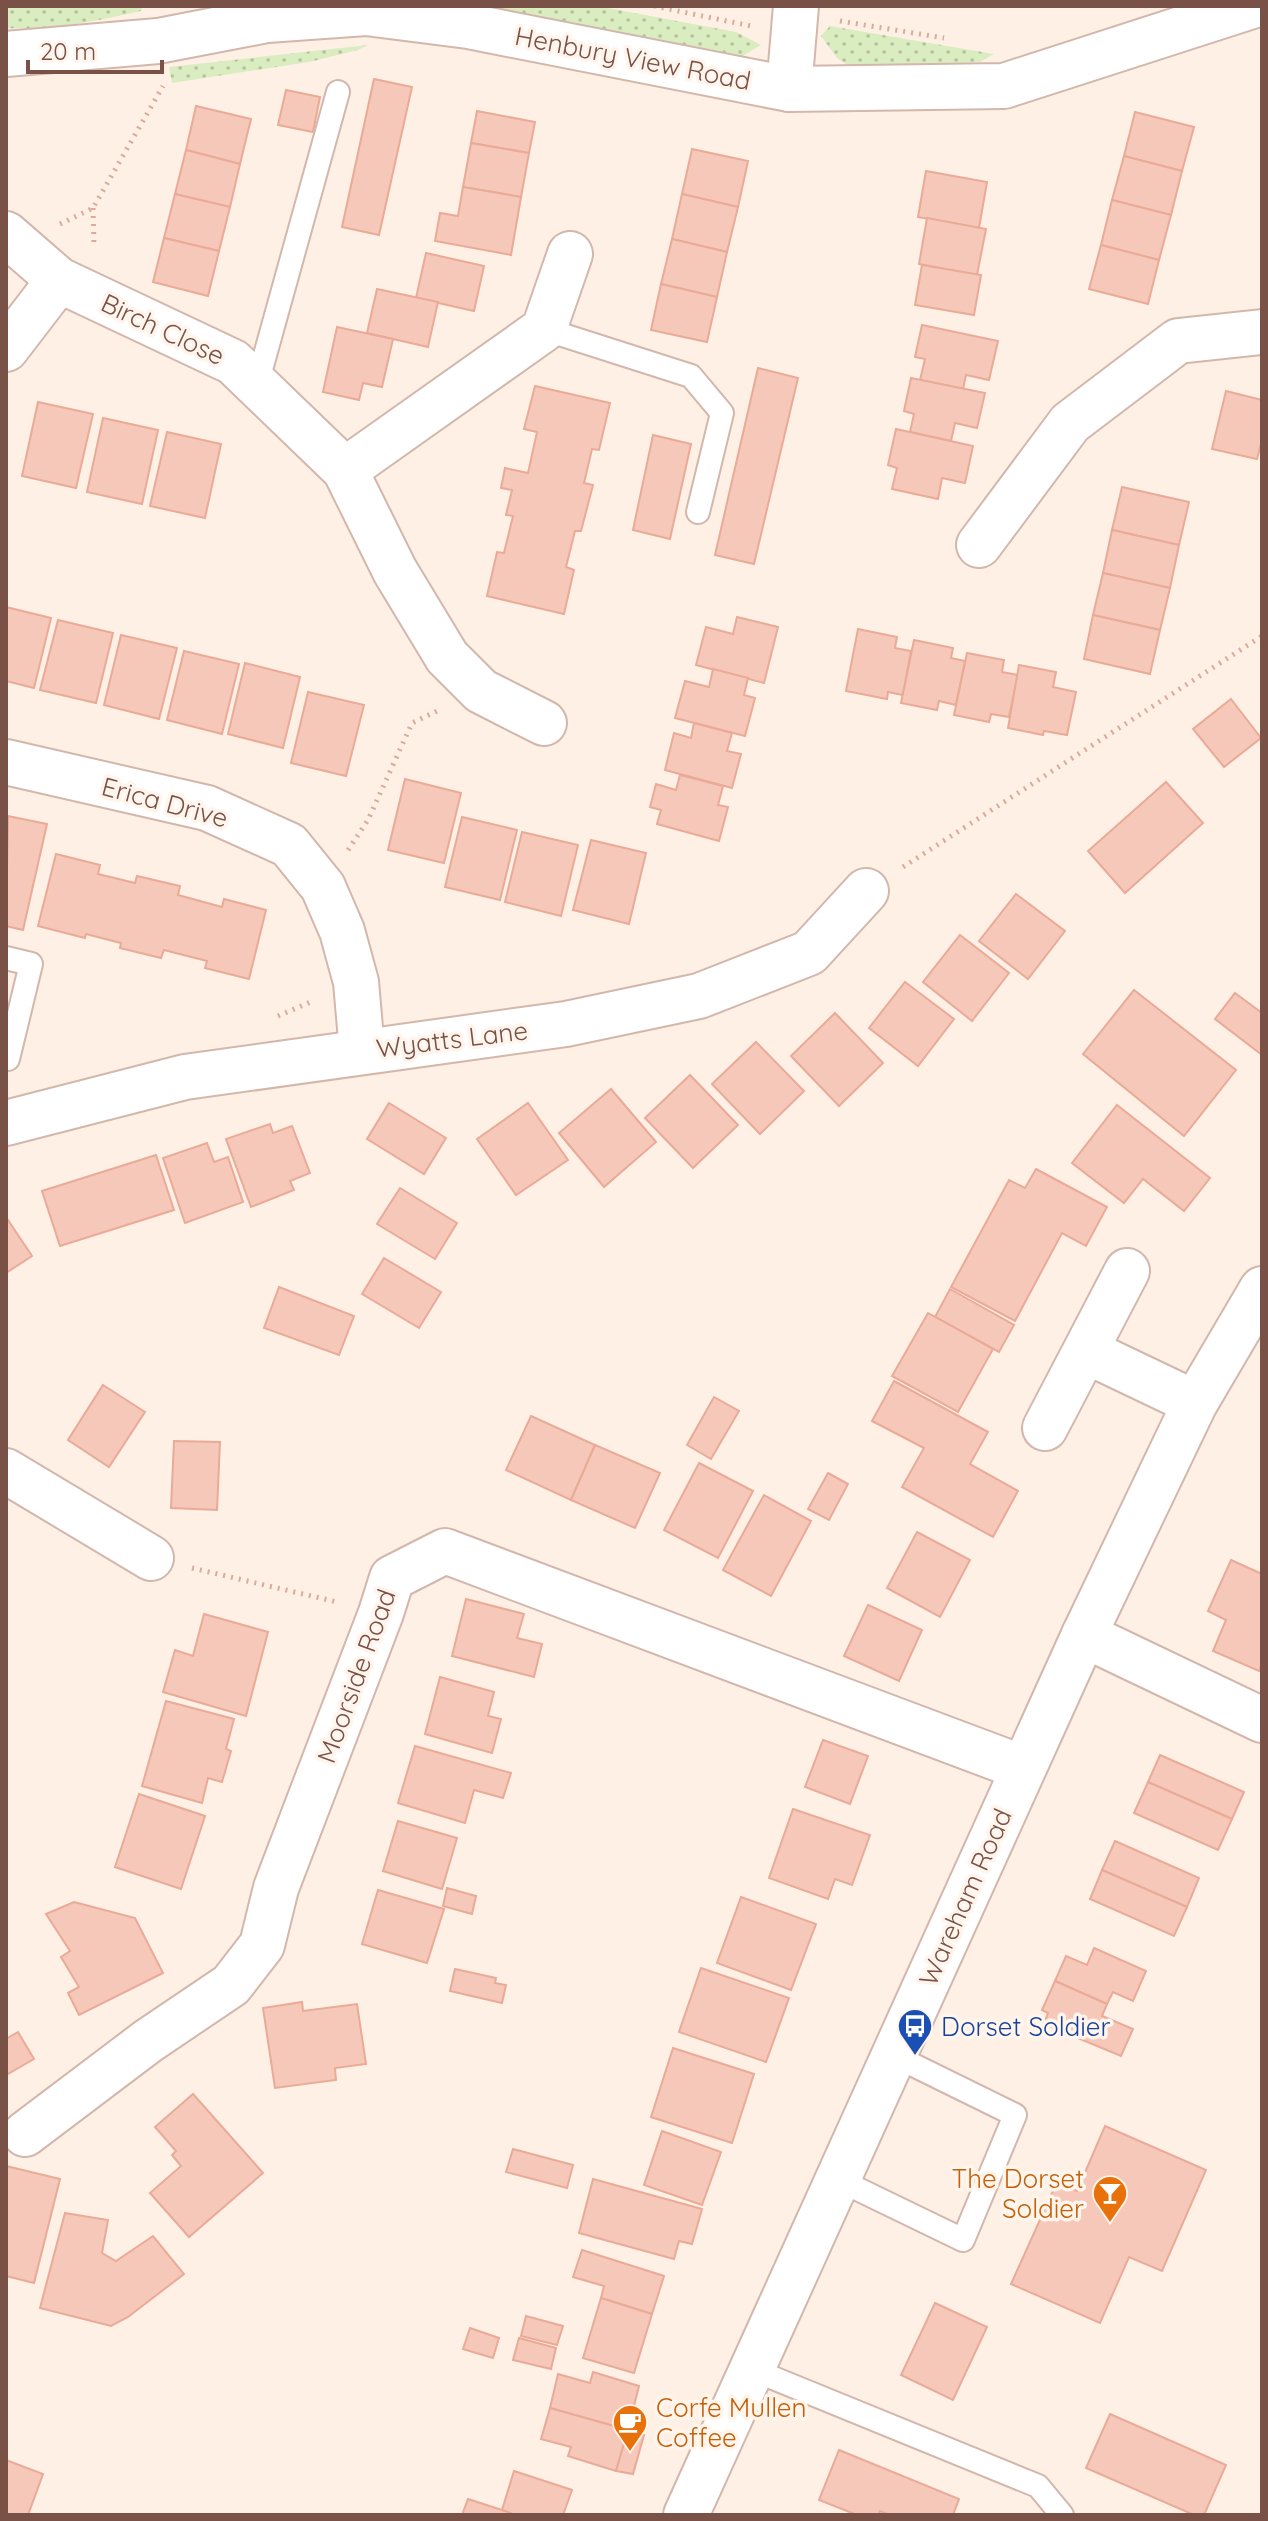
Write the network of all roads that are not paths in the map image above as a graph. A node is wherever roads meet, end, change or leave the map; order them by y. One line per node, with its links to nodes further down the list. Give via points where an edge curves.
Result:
1 (1252, 6): 4 (street, Henbury View Road, via 1004,86)
2 (795, 18): 4 (street)
3 (6, 54): 4 (street, Henbury View Road, via 158,41 267,20 366,13 468,26)
4 (789, 89)
5 (338, 92): 12 (lane)
6 (9, 236): 8 (street, Birch Close)
7 (570, 254): 9 (street)
8 (59, 280): 11 (street); 12 (street, Birch Close, via 233,362)
9 (544, 329): 13 (street); 14 (lane, via 691,376 722,413)
10 (1262, 332): 15 (street, via 1178,341 1166,350 1070,423)
11 (6, 349)
12 (257, 384): 13 (street, Birch Close)
13 (345, 470): 16 (street, Birch Close, via 395,571 447,657 481,691)
14 (698, 512)
15 (979, 545)
16 (544, 723)
17 (6, 762): 20 (street, Erica Drive, via 207,808 289,845 323,887 342,931 356,982)
18 (866, 891): 20 (street, Wyatts Lane, via 809,953 699,996 566,1024)
19 (6, 958): 21 (lane, via 31,964)
20 (362, 1051): 22 (street, Wyatts Lane, via 185,1077)
21 (8, 1059)
22 (6, 1123)
23 (1127, 1271): 25 (street)
24 (1262, 1289): 26 (street, Wareham Road)
25 (1086, 1351): 26 (street); 27 (street)
26 (1195, 1403): 30 (street, Wareham Road)
27 (1045, 1428)
28 (6, 1471): 29 (street)
29 (151, 1558)
30 (1084, 1635): 31 (street); 32 (street, Wareham Road)
31 (1262, 1720)
32 (1023, 1768): 33 (street, Wareham Road); 34 (street, Moorside Road, via 445,1551 392,1578 276,1888 262,1945 231,1985)
33 (893, 2055): 35 (street, Wareham Road); 35 (lane, via 1015,2115 963,2240)
34 (25, 2134)
35 (837, 2179): 36 (street, Wareham Road)
36 (751, 2369): 37 (street, Wareham Road); 38 (lane, via 1038,2486)
37 (686, 2515)
38 (1062, 2515)

